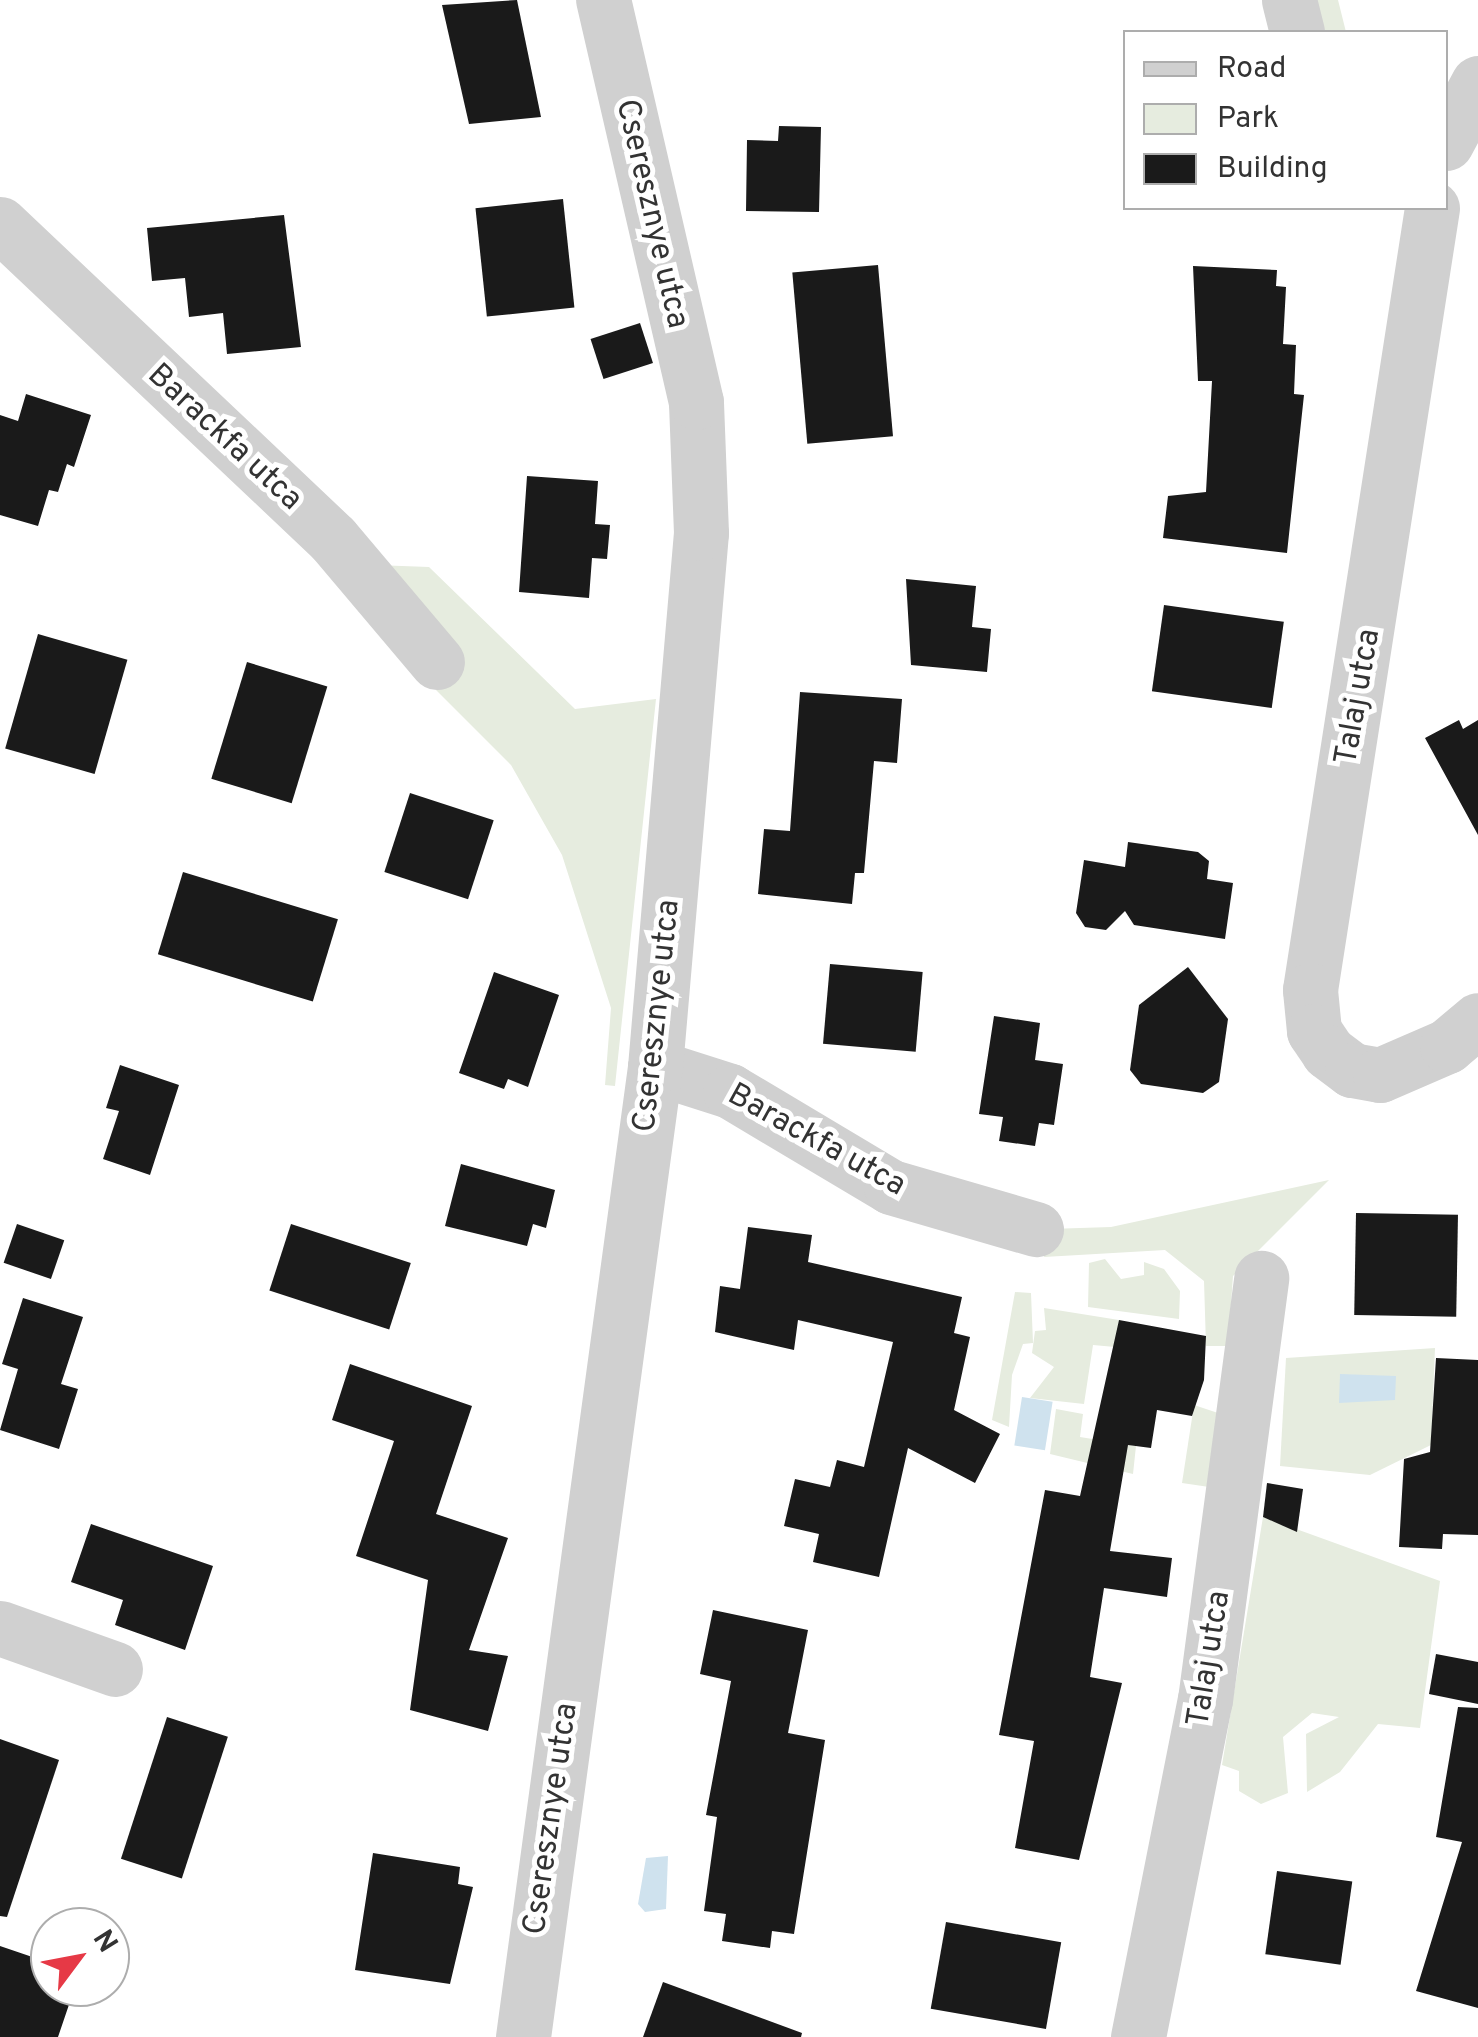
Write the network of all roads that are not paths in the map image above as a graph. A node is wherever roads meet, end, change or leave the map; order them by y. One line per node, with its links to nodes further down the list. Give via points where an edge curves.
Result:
1 (602, 0): 10 (street, Cseresznye utca, via 696,402 702,483)
2 (1289, 0): 3 (street)
3 (1296, 30)
4 (1478, 83): 5 (street)
5 (1448, 139)
6 (1418, 215): 9 (street, Talaj utca, via 1310,990 1314,1032 1352,1070 1403,1070)
7 (0, 224): 8 (street, Barackfa utca, via 334,538)
8 (437, 662)
9 (1462, 1033)
10 (655, 1067): 11 (street, Barackfa utca, via 730,1091 891,1187); 15 (street, Cseresznye utca)
11 (1036, 1229)
12 (1261, 1278): 16 (street, Talaj utca, via 1206,1700)
13 (0, 1628): 14 (street)
14 (115, 1669)
15 (523, 2037)
16 (1138, 2037)

